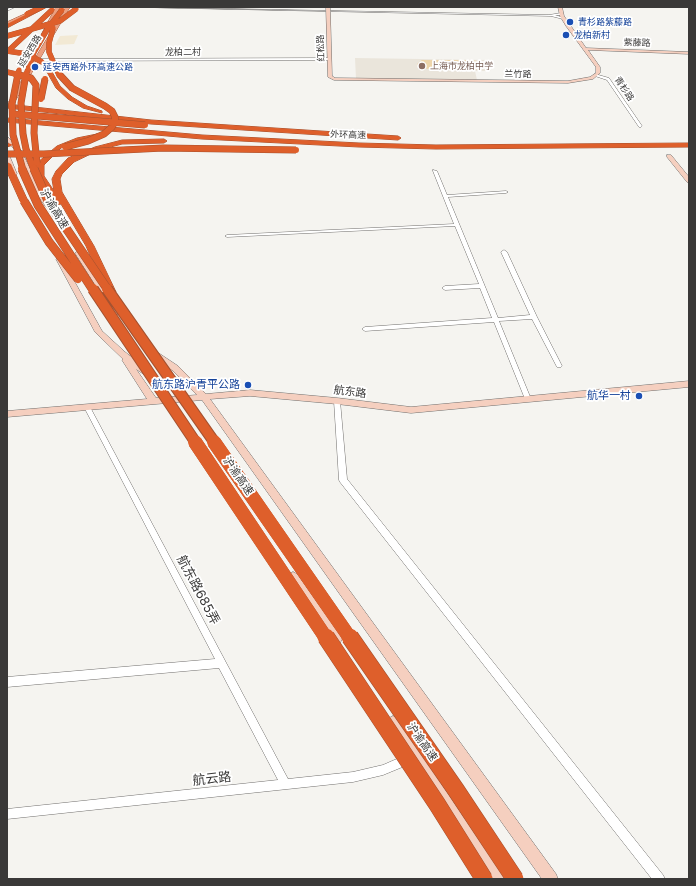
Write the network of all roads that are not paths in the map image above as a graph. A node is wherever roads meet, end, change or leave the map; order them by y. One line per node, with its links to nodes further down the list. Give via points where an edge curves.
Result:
1 (14, 7): 11 (street)
2 (38, 7): 14 (main road)
3 (43, 7): 14 (highway, bridge)
4 (68, 7): 21 (main road, 延安西路)
5 (76, 7): 16 (highway, bridge, via 70,15 60,21)
6 (132, 7): 10 (street)
7 (429, 7): 12 (street)
8 (560, 7): 13 (street, 青杉路)
9 (59, 8): 15 (highway, bridge); 17 (highway, bridge); 19 (highway, bridge); 21 (highway, bridge); 27 (main road, 延安西路); 39 (highway, bridge, via 48,43 59,75 78,93 112,111 115,122 104,134 67,147 36,150)
10 (328, 9): 12 (street); 22 (street, 红松路)
11 (7, 10)
12 (432, 13): 13 (street)
13 (562, 16): 18 (street, 青杉路)
14 (7, 23)
15 (37, 34)
16 (7, 36)
17 (7, 44)
18 (585, 49): 20 (street, 紫藤路); 24 (street, 青杉路, via 598,67 599,72)
19 (7, 51): 21 (highway, bridge)
20 (689, 53)
21 (34, 54): 22 (street, 龙柏二村); 28 (main road, 延安西路); 29 (highway, 沪渝高速, bridge, via 19,70); 30 (highway, via 45,64 58,87 70,98 85,107); 32 (highway, bridge, via 46,69); 52 (highway, 沪渝高速, bridge, via 23,87 22,118 26,149)
22 (330, 59): 25 (street, 红松路, via 331,78)
23 (7, 72): 32 (highway, bridge, via 31,78 36,85)
24 (596, 75): 25 (street, 兰竹路, via 586,80 568,82); 31 (street, 青杉路, via 608,79)
25 (342, 80)
26 (10, 85): 29 (highway, bridge)
27 (7, 95)
28 (10, 105): 29 (main road); 30 (highway)
29 (8, 120): 30 (highway, 外环高速, bridge); 33 (highway); 42 (highway, 外环高速, bridge, via 284,142); 64 (highway, 沪渝高速, bridge, via 16,151 38,205)
30 (148, 123): 35 (highway, 外环高速, via 269,134)
31 (640, 126)
32 (34, 133): 52 (highway, bridge)
33 (97, 136): 38 (highway); 58 (highway, via 59,147 40,165 39,171 78,237)
34 (7, 138): 58 (street, via 18,150 38,192)
35 (403, 138)
36 (650, 138): 37 (highway)
37 (475, 139)
38 (196, 142): 42 (highway); 62 (highway, bridge, via 122,142 97,148 71,160 59,173 56,179 58,192 90,246)
39 (7, 144)
40 (689, 145): 41 (highway, 外环高速)
41 (585, 146): 42 (highway, 外环高速); 44 (highway, via 473,153)
42 (436, 147)
43 (304, 150): 45 (highway, bridge, via 163,148)
44 (312, 151)
45 (7, 154)
46 (669, 156): 51 (street)
47 (7, 157): 67 (street, via 18,184 99,332)
48 (7, 164): 55 (highway)
49 (435, 171): 54 (street)
50 (7, 180): 55 (highway)
51 (689, 181)
52 (39, 182): 62 (highway, 沪渝高速, bridge, via 63,225)
53 (506, 192): 54 (street)
54 (445, 196): 56 (street)
55 (24, 201): 64 (highway, bridge, via 53,248)
56 (456, 224): 57 (street); 60 (street)
57 (227, 236)
58 (76, 249): 70 (street, via 110,302 148,349 175,368)
59 (504, 252): 63 (street)
60 (481, 286): 61 (street); 65 (street)
61 (445, 288)
62 (112, 295): 84 (highway, 沪渝高速, bridge)
63 (534, 317): 65 (street); 68 (street)
64 (113, 319): 82 (highway, 沪渝高速, bridge)
65 (495, 320): 66 (street); 71 (street)
66 (365, 329)
67 (122, 354): 72 (street, via 156,379); 73 (street)
68 (559, 366)
69 (689, 384): 71 (street, 航东路)
70 (204, 397): 72 (street, 航东路); 74 (street, 航东路, via 250,393); 85 (street)
71 (528, 399): 74 (street, 航东路, via 411,410)
72 (171, 400): 73 (street, 航东路); 79 (street)
73 (154, 401): 75 (street, 航东路)
74 (337, 401): 86 (street, via 343,480)
75 (87, 407): 76 (street, 航东路); 77 (street, 航东路685弄)
76 (7, 414)
77 (222, 663): 78 (street); 80 (street, 航东路685弄)
78 (7, 682)
79 (415, 756): 80 (street, 航云路, via 383,770 353,777); 83 (street)
80 (286, 785): 81 (street, 航云路)
81 (7, 814)
82 (484, 879)
83 (498, 879)
84 (515, 879)
85 (551, 879)
86 (659, 879)

